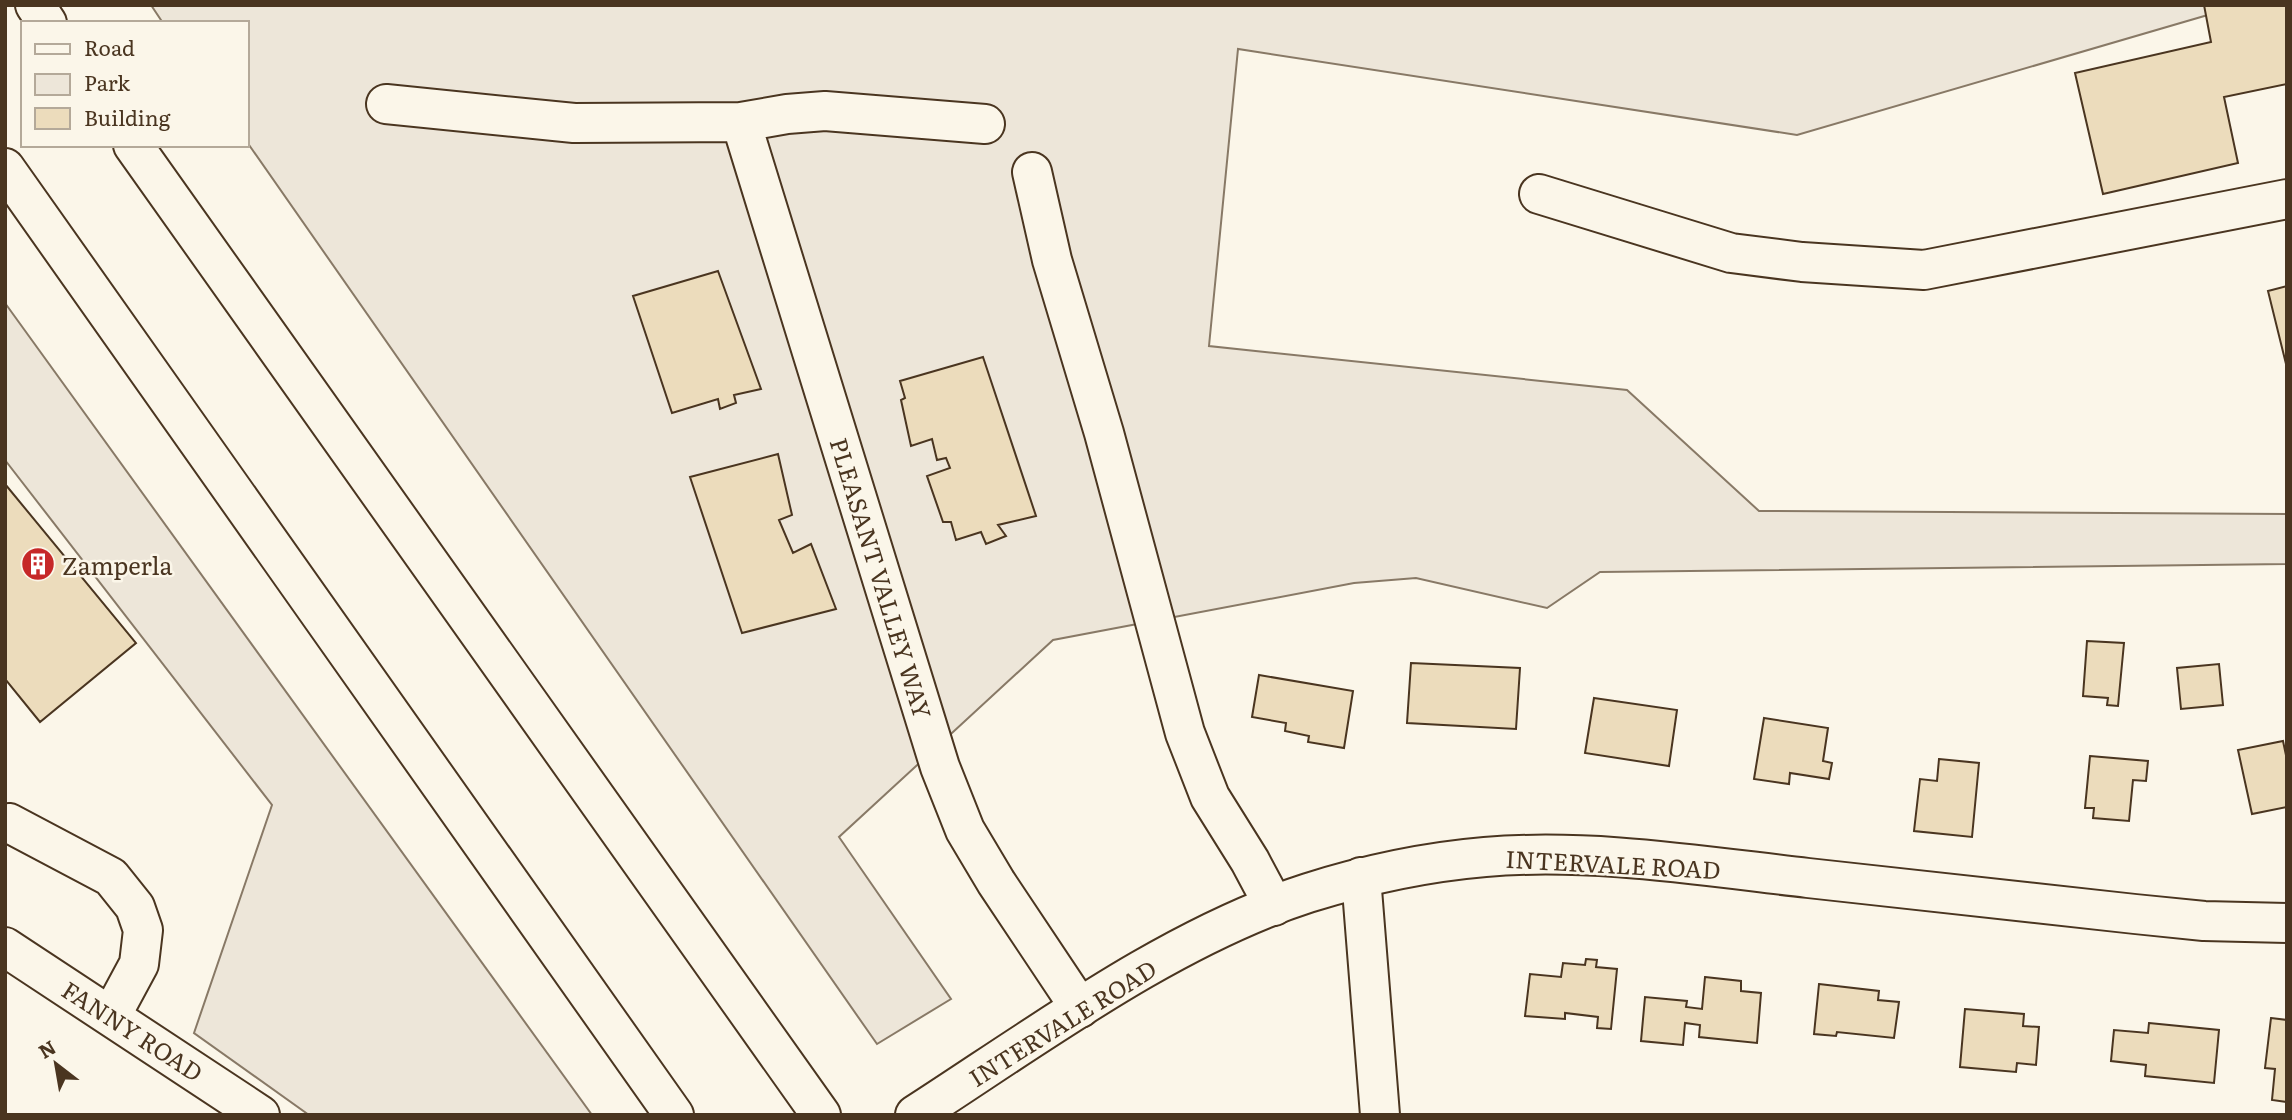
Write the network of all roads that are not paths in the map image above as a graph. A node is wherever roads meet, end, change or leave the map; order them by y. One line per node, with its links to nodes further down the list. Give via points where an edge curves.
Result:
1 (35, 5): 2 (main road)
2 (46, 21)
3 (386, 104): 4 (main road, via 574,123)
4 (741, 122): 5 (main road, via 825,111); 16 (main road, PLEASANT VALLEY WAY, via 940,767 965,830)
5 (985, 124)
6 (133, 147): 20 (main road)
7 (5, 168): 19 (main road)
8 (1032, 172): 13 (main road, via 1052,260 1185,733 1210,797)
9 (1538, 194): 10 (main road, via 1731,253 1924,270)
10 (2287, 199)
11 (9, 823): 17 (main road, via 111,877 135,906 143,930 139,964)
12 (1361, 877): 13 (main road, INTERVALE ROAD); 14 (main road, INTERVALE ROAD, via 1485,857 1605,858 2190,920); 22 (main road)
13 (1274, 906): 16 (main road, INTERVALE ROAD, via 1182,948)
14 (2287, 923)
15 (5, 947): 17 (main road, FANNY ROAD)
16 (1080, 1008): 21 (main road, INTERVALE ROAD)
17 (111, 1016): 18 (main road, FANNY ROAD)
18 (260, 1115)
19 (674, 1115)
20 (821, 1115)
21 (915, 1115)
22 (1380, 1115)

